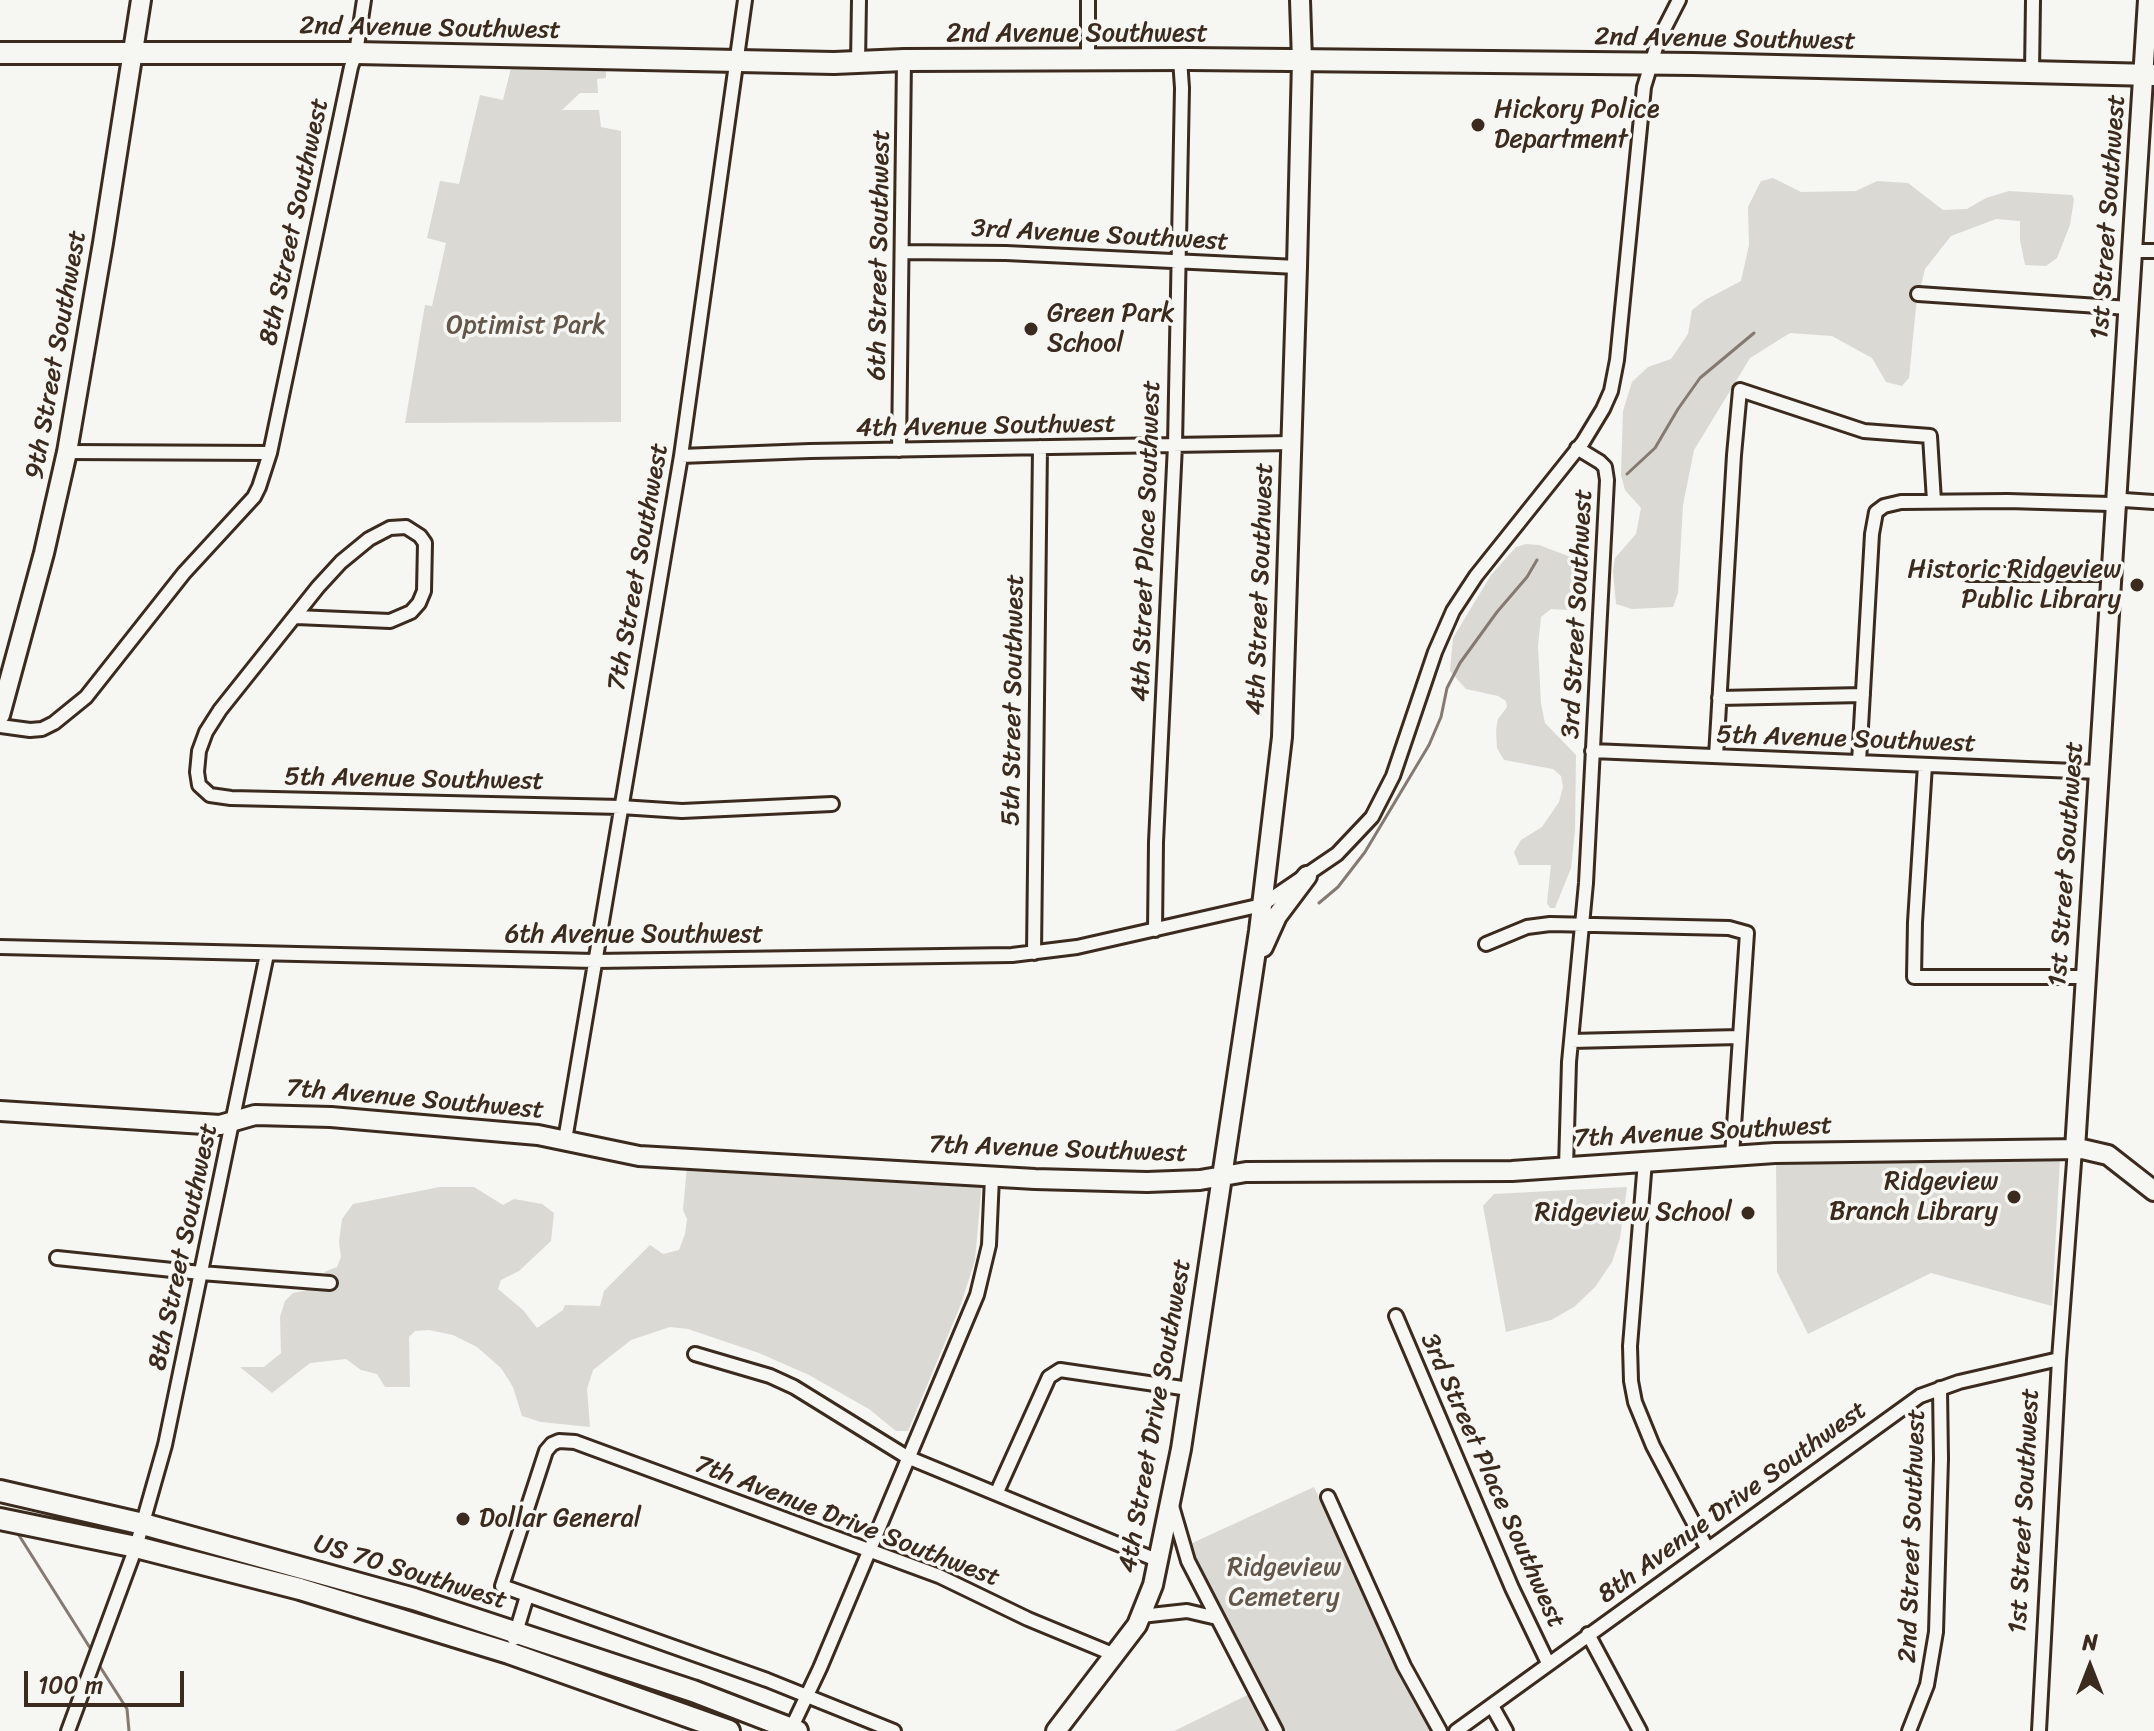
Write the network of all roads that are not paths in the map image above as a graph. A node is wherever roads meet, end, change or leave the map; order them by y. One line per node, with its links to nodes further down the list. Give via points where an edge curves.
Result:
1 (141, 0): 11 (street, 9th Street Southwest)
2 (364, 0): 12 (street, 8th Street Southwest)
3 (745, 0): 16 (street, 7th Street Southwest)
4 (859, 0): 18 (street)
5 (1088, 0): 13 (street)
6 (1300, 0): 17 (street, 4th Street Southwest)
7 (1679, 0): 19 (street)
8 (2033, 0): 20 (street)
9 (2148, 0): 21 (street, 1st Street Southwest)
10 (0, 53): 11 (main road, 2nd Avenue Southwest)
11 (133, 53): 12 (main road, 2nd Avenue Southwest); 34 (street, 9th Street Southwest)
12 (356, 53): 16 (main road, 2nd Avenue Southwest); 35 (street, 8th Street Southwest)
13 (1088, 59): 14 (main road, 2nd Avenue Southwest); 15 (main road, 2nd Avenue Southwest)
14 (1180, 59): 17 (main road, 2nd Avenue Southwest); 25 (street, 4th Street Place Southwest)
15 (904, 60): 18 (main road, 2nd Avenue Southwest); 24 (street, 6th Street Southwest)
16 (737, 61): 18 (main road, 2nd Avenue Southwest); 36 (street, 7th Street Southwest)
17 (1302, 61): 19 (main road, 2nd Avenue Southwest); 26 (street, 4th Street Southwest)
18 (858, 63)
19 (1650, 64): 20 (main road, 2nd Avenue Southwest); 32 (street, via 1615,373 1603,409)
20 (2032, 73): 21 (main road, 2nd Avenue Southwest)
21 (2149, 75): 22 (street, 1st Street Southwest)
22 (2133, 251): 23 (street); 28 (street, 1st Street Southwest)
23 (2154, 251)
24 (902, 252): 25 (street, 3rd Avenue Southwest); 33 (street, 6th Street Southwest)
25 (1178, 261): 26 (street, 3rd Avenue Southwest); 30 (street, 4th Street Place Southwest)
26 (1297, 267): 29 (street, 4th Street Southwest)
27 (1918, 294): 28 (street)
28 (2129, 308): 38 (street, 1st Street Southwest)
29 (1292, 443): 30 (street, 4th Avenue Southwest); 55 (street, 4th Street Southwest, via 1282,737)
30 (1175, 445): 31 (street, 4th Avenue Southwest); 57 (street, 4th Street Place Southwest)
31 (1040, 447): 33 (street, 4th Avenue Southwest); 60 (street, 5th Street Southwest)
32 (1577, 448): 47 (street, 3rd Street Southwest, via 1605,467 1607,480); 54 (street, 6th Avenue Southwest, via 1453,611 1393,776 1372,817)
33 (899, 450): 36 (street, 4th Avenue Southwest)
34 (67, 452): 35 (street); 45 (street, 9th Street Southwest)
35 (270, 453): 46 (street, 8th Street Southwest, via 254,497 184,573 86,697 42,729)
36 (681, 456): 53 (street, 7th Street Southwest)
37 (1934, 501): 38 (street); 43 (street, via 1894,503 1876,512); 44 (street, via 1930,436 1864,431 1740,390)
38 (2117, 502): 39 (street); 41 (street, 1st Street Southwest)
39 (2154, 502)
40 (1969, 574): 41 (street)
41 (2112, 574): 51 (street, 1st Street Southwest)
42 (296, 617): 42 (street, 5th Avenue Southwest, via 341,562 379,532 406,527 425,543 424,591 411,612 374,622); 53 (street, 5th Avenue Southwest, via 206,732 197,772 199,785 210,795)
43 (1863, 695): 44 (street); 49 (street)
44 (1719, 698): 48 (street)
45 (0, 715)
46 (0, 726)
47 (1592, 751): 48 (street, 5th Avenue Southwest); 56 (street, 3rd Street Southwest)
48 (1716, 756): 49 (street, 5th Avenue Southwest)
49 (1859, 762): 50 (street, 5th Avenue Southwest)
50 (1925, 765): 51 (street, 5th Avenue Southwest); 63 (street, via 1914,977)
51 (2099, 772): 63 (street, 1st Street Southwest)
52 (832, 804): 53 (street, 5th Avenue Southwest, via 682,811)
53 (621, 807): 62 (street, 7th Street Southwest)
54 (1307, 876): 55 (street, 6th Avenue Southwest); 64 (street, via 1271,927)
55 (1262, 905): 57 (street, 6th Avenue Southwest); 64 (street, 4th Street Southwest)
56 (1583, 924): 58 (street, via 1527,927); 65 (street, via 1729,928 1747,933); 66 (street, 3rd Street Southwest)
57 (1155, 930): 60 (street, 6th Avenue Southwest)
58 (1486, 944)
59 (0, 947): 61 (street, 6th Avenue Southwest)
60 (1034, 953): 62 (street, 6th Avenue Southwest)
61 (267, 954): 62 (street, 6th Avenue Southwest); 68 (street, 8th Street Southwest)
62 (595, 961): 69 (street, 7th Street Southwest)
63 (2086, 977): 70 (street, 1st Street Southwest)
64 (1249, 988): 74 (street, 4th Street Southwest)
65 (1739, 1037): 66 (street); 71 (street)
66 (1571, 1041): 73 (street, 3rd Street Southwest)
67 (0, 1111): 68 (street, 7th Avenue Southwest)
68 (232, 1123): 69 (street, 7th Avenue Southwest, via 276,1114); 78 (street, 8th Street Southwest)
69 (565, 1140): 75 (street, 7th Avenue Southwest, via 639,1156)
70 (2075, 1149): 71 (street, 7th Avenue Southwest); 76 (street, 7th Avenue Southwest, via 2108,1155); 82 (street, 1st Street Southwest)
71 (1732, 1156): 72 (street, 7th Avenue Southwest)
72 (1645, 1161): 73 (street, 7th Avenue Southwest); 93 (street, via 1631,1381 1653,1446)
73 (1566, 1167): 74 (street, 7th Avenue Southwest)
74 (1222, 1176): 75 (street, 7th Avenue Southwest, via 1158,1182); 84 (street, 4th Street Drive Southwest)
75 (992, 1177): 85 (street, via 989,1245 977,1295)
76 (2154, 1191)
77 (57, 1258): 78 (street)
78 (201, 1273): 79 (street); 91 (street, 8th Street Southwest)
79 (330, 1283)
80 (1396, 1316): 103 (street, 3rd Street Place Southwest)
81 (695, 1354): 85 (street, via 794,1387)
82 (2059, 1359): 83 (street, 8th Avenue Drive Southwest); 117 (street, 1st Street Southwest)
83 (1940, 1388): 93 (street, 8th Avenue Drive Southwest, via 1899,1409); 116 (street, 2nd Street Southwest, via 1936,1632 1927,1685)
84 (1189, 1389): 87 (street, via 1060,1370 1049,1377); 89 (street, 4th Street Drive Southwest)
85 (907, 1457): 87 (street); 94 (street)
86 (0, 1491): 91 (main road, US 70 Southwest)
87 (997, 1492): 95 (street)
88 (1328, 1497): 112 (street, via 1404,1666)
89 (1171, 1503): 95 (street, 4th Street Drive Southwest); 98 (street, via 1183,1550)
90 (0, 1519): 92 (main road, US 70 Southwest)
91 (143, 1524): 92 (street, 8th Street Southwest); 99 (main road, US 70 Southwest)
92 (136, 1547): 101 (main road, US 70 Southwest, via 300,1589); 107 (street, 8th Street Southwest)
93 (1707, 1548): 100 (street, 8th Avenue Drive Southwest)
94 (868, 1550): 96 (street, 7th Avenue Drive Southwest, via 575,1442 559,1441 546,1451 502,1586); 102 (street, 7th Avenue Drive Southwest); 104 (street)
95 (1159, 1561): 97 (street, 4th Street Drive Southwest)
96 (527, 1596): 99 (street); 104 (street)
97 (1141, 1616): 98 (street, via 1187,1611); 102 (street, 4th Street Drive Southwest)
98 (1217, 1618): 111 (street)
99 (516, 1632): 101 (street); 106 (main road, US 70 Southwest)
100 (1588, 1634): 103 (street, 8th Avenue Drive Southwest); 115 (street, 3rd Street Place Southwest)
101 (509, 1653): 108 (main road, US 70 Southwest)
102 (1115, 1655): 110 (street, 4th Street Drive Southwest)
103 (1548, 1663): 105 (street, 8th Avenue Drive Southwest)
104 (808, 1696): 106 (street); 109 (street)
105 (1492, 1706): 113 (street, 8th Avenue Drive Southwest); 114 (street)
106 (794, 1730)
107 (68, 1731)
108 (729, 1731)
109 (894, 1731)
110 (1056, 1731)
111 (1276, 1731)
112 (1440, 1731)
113 (1456, 1731)
114 (1506, 1731)
115 (1640, 1731)
116 (1909, 1731)
117 (2039, 1731)

